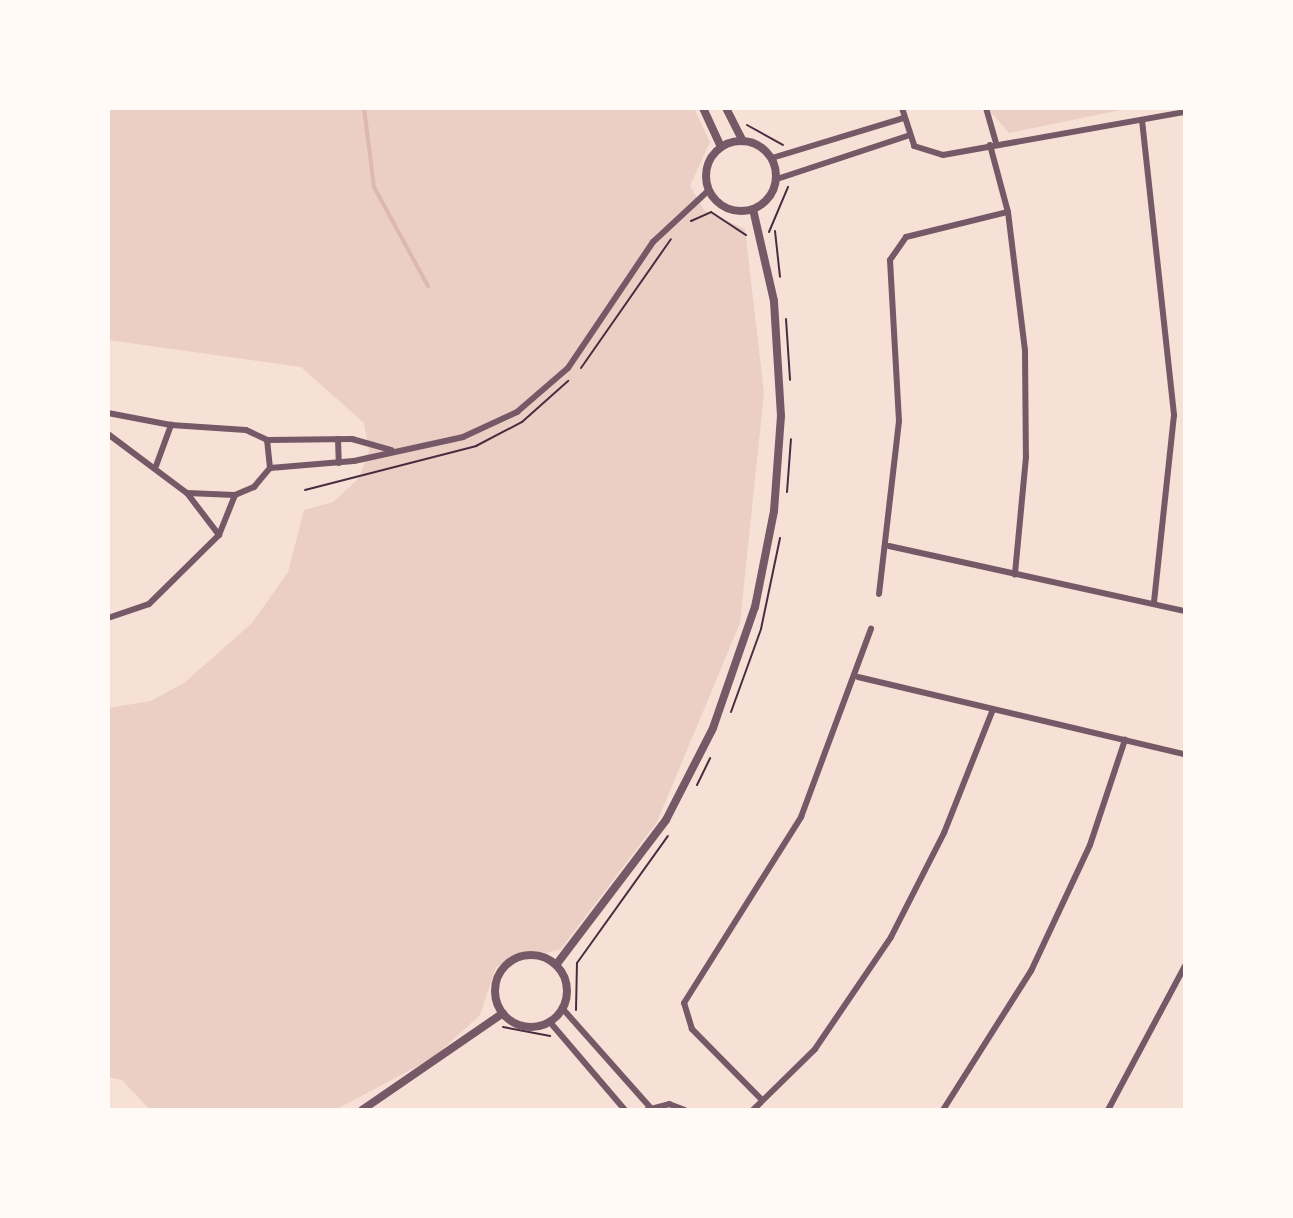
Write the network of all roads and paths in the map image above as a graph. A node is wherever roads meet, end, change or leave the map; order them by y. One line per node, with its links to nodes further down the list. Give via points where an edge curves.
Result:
1 (703, 108): 12 (street)
2 (726, 108): 10 (street)
3 (902, 108): 6 (street)
4 (986, 108): 11 (street)
5 (1185, 112): 7 (street)
6 (904, 118): 8 (street); 9 (street)
7 (1142, 120): 11 (street); 41 (street, via 1174,415)
8 (850, 135): 13 (street); 14 (street)
9 (907, 136): 11 (street, via 943,155); 13 (street)
10 (743, 141): 12 (street); 14 (street)
11 (993, 144): 18 (street)
12 (721, 147): 16 (street, via 706,171)
13 (856, 152): 15 (street)
14 (772, 158): 15 (street)
15 (777, 179): 17 (street)
16 (709, 190): 17 (street, via 733,210); 29 (street, via 653,242 584,347 533,401 463,437)
17 (753, 209): 53 (street, via 774,301 781,403 774,511 755,607 713,728 666,820)
18 (1008, 212): 38 (street, via 906,237 890,260 899,421); 39 (street, via 1027,411)
19 (775, 231): 20 (path)
20 (781, 283)
21 (786, 313): 22 (path)
22 (790, 383)
23 (108, 413): 24 (street)
24 (171, 425): 28 (street, via 246,430); 31 (street)
25 (791, 428): 35 (path)
26 (108, 434): 31 (street)
27 (338, 439): 28 (street); 29 (street); 30 (street)
28 (267, 440): 32 (street)
29 (391, 450): 30 (street)
30 (339, 463): 32 (street)
31 (156, 466): 33 (street)
32 (270, 468): 34 (street)
33 (187, 493): 34 (street); 37 (street)
34 (235, 495): 37 (street)
35 (786, 499)
36 (782, 525): 47 (path, via 761,629)
37 (219, 535): 43 (street, via 149,604)
38 (889, 546): 39 (street); 40 (street)
39 (1015, 574): 41 (street)
40 (879, 594)
41 (1154, 603): 42 (street)
42 (1185, 611)
43 (108, 618)
44 (871, 629): 45 (street)
45 (858, 677): 46 (street); 63 (street, via 785,850 684,1003 692,1029)
46 (993, 709): 48 (street); 63 (street, via 944,833 891,937 815,1049)
47 (725, 725)
48 (1125, 740): 50 (street); 69 (street, via 1090,845 1031,971)
49 (713, 753): 51 (path)
50 (1185, 754)
51 (694, 790)
52 (675, 825): 57 (path, via 577,963)
53 (556, 965): 55 (street, via 566,985); 56 (street, via 531,955 507,964 495,988)
54 (1185, 966): 70 (street)
55 (562, 1008): 57 (street); 58 (street)
56 (503, 1013): 58 (street, via 524,1026); 65 (street)
57 (572, 1018): 61 (street)
58 (549, 1021): 60 (street)
59 (496, 1026): 60 (path, via 542,1037)
60 (561, 1033): 62 (street)
61 (614, 1063): 62 (street); 64 (street)
62 (600, 1075): 66 (street)
63 (762, 1100): 68 (street)
64 (648, 1108): 67 (street)
65 (362, 1110)
66 (625, 1110)
67 (685, 1110)
68 (753, 1110)
69 (943, 1110)
70 (1108, 1110)

